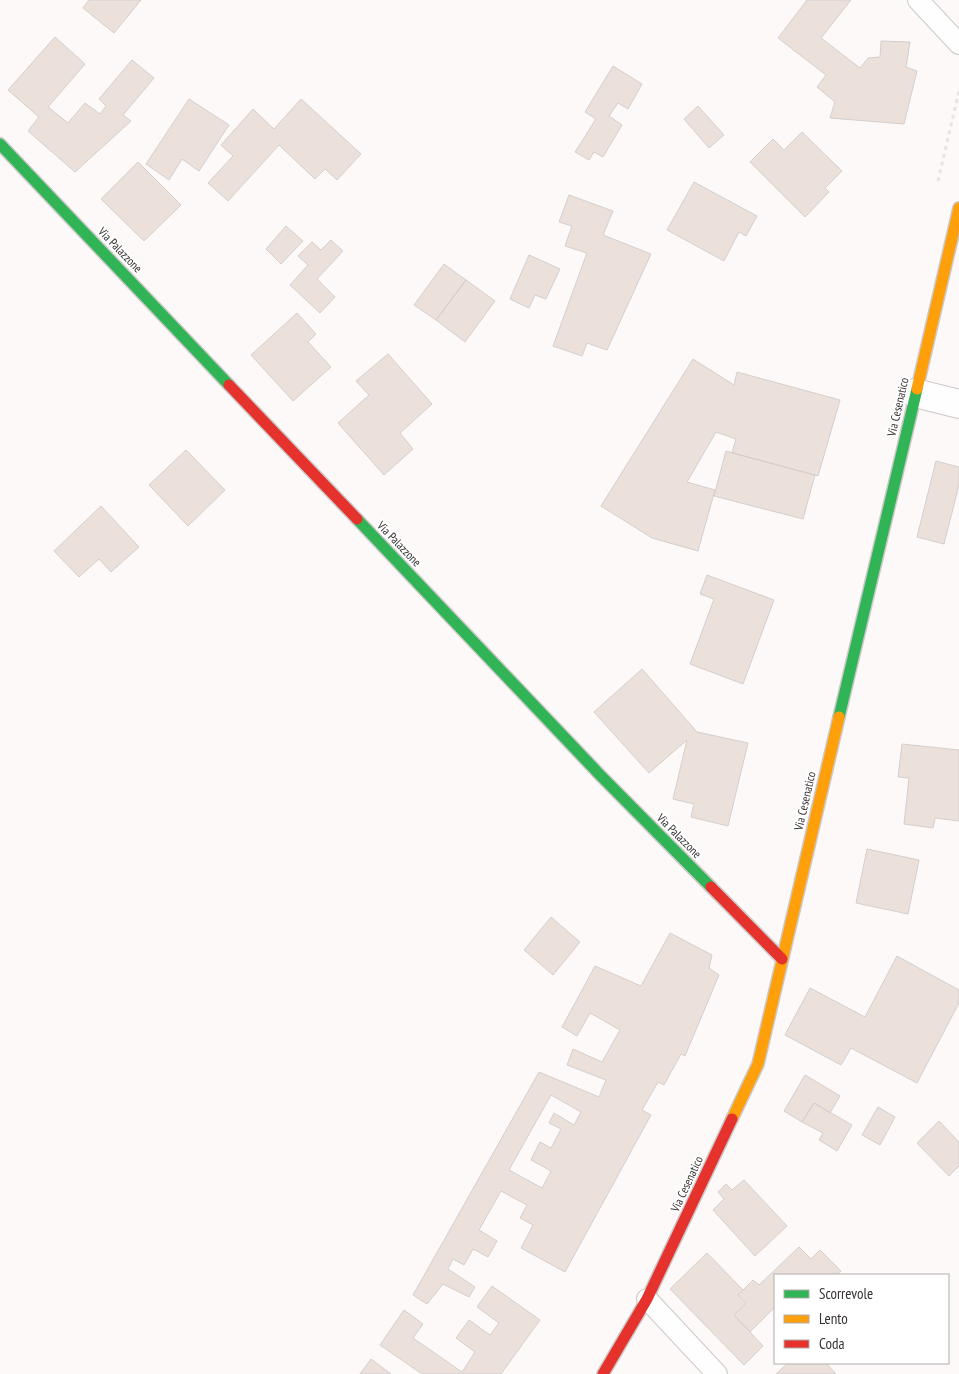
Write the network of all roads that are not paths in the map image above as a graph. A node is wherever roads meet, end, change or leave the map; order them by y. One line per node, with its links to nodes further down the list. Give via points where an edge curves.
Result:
1 (918, 0): 2 (lane)
2 (959, 44)
3 (0, 144): 7 (main road, Via Palazzone, via 601,776)
4 (959, 208): 5 (main road, Via Cesenatico)
5 (915, 393): 6 (street); 7 (main road, Via Cesenatico)
6 (959, 404)
7 (782, 959): 8 (main road, Via Cesenatico, via 758,1064)
8 (647, 1300): 9 (main road, Via Cesenatico); 10 (lane)
9 (603, 1374)
10 (717, 1374)

